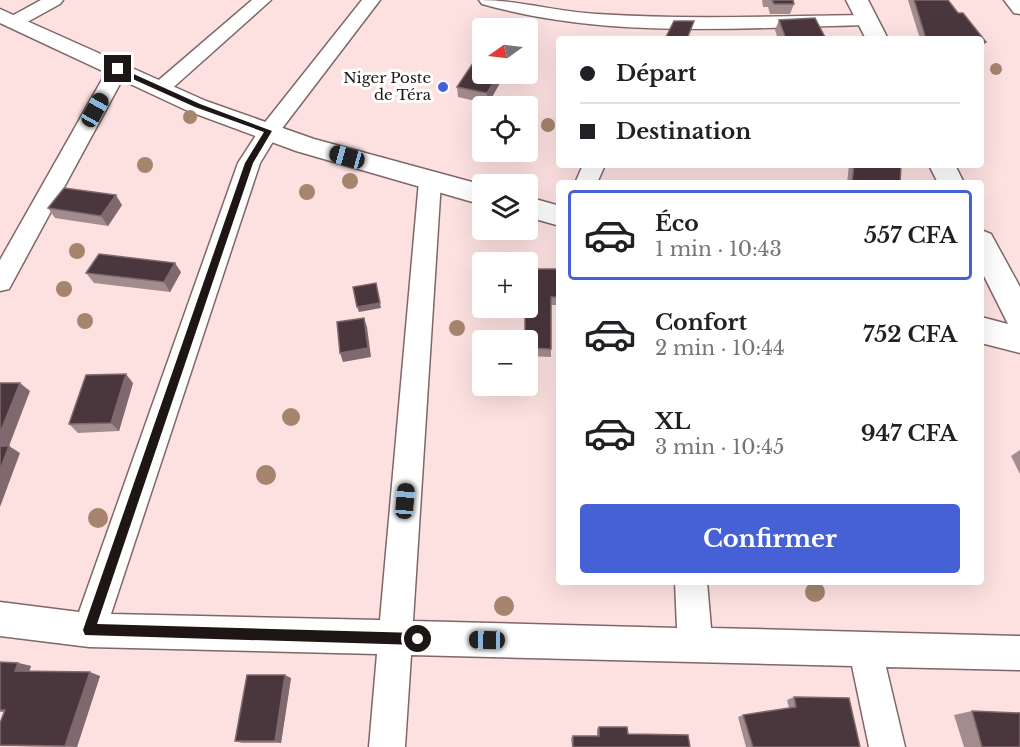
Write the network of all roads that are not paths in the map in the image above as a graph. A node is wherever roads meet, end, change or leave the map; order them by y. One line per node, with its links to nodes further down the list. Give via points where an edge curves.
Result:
1 (54, 0): 9 (street)
2 (262, 0): 13 (street)
3 (371, 0): 14 (street)
4 (488, 0): 7 (street)
5 (857, 0): 10 (main road)
6 (1013, 0): 8 (street)
7 (552, 8): 11 (street, via 583,19)
8 (1020, 9)
9 (4, 19): 12 (main road)
10 (872, 30): 11 (street)
11 (653, 31)
12 (118, 69): 13 (main road); 20 (street)
13 (160, 89): 14 (main road)
14 (268, 131): 15 (main road); 26 (street, via 249,163)
15 (430, 181): 16 (main road); 27 (street)
16 (472, 192)
17 (538, 210): 18 (main road)
18 (556, 215)
19 (984, 247): 21 (main road)
20 (0, 282)
21 (1020, 317)
22 (984, 331): 23 (main road)
23 (1020, 340)
24 (691, 585): 28 (street)
25 (0, 620): 26 (street)
26 (89, 630): 27 (street)
27 (395, 638): 28 (street); 31 (street)
28 (695, 645): 29 (street)
29 (865, 649): 30 (street); 32 (street)
30 (1020, 653)
31 (387, 747)
32 (887, 747)

